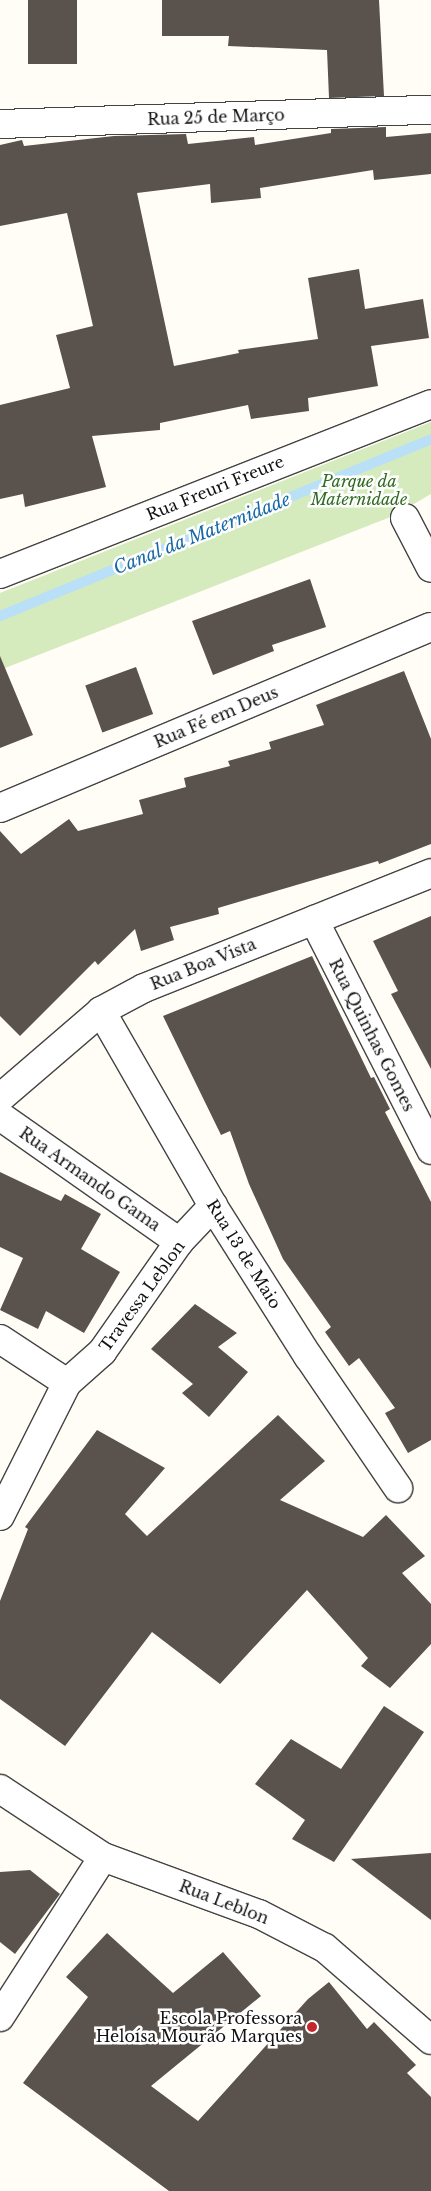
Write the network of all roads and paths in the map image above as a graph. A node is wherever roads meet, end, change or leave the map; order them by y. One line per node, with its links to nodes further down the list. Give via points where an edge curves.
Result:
1 (431, 110): 2 (street, Rua 25 de Março)
2 (0, 124)
3 (431, 404): 6 (street, Rua Freuri Freure)
4 (405, 518): 5 (street)
5 (431, 568)
6 (0, 574)
7 (431, 626): 8 (street, Rua Fé em Deus)
8 (0, 808)
9 (431, 873): 10 (street, Rua Boa Vista)
10 (314, 920): 11 (street, Rua Boa Vista, via 144,988); 14 (street, Rua Quinhas Gomes)
11 (101, 1011): 12 (street, Rua Boa Vista); 15 (street, Rua 13 de Maio)
12 (0, 1098)
13 (0, 1116): 16 (street, Rua Armando Gama)
14 (431, 1150)
15 (213, 1206): 16 (street, Travessa Leblon); 19 (street, Rua 13 de Maio, via 308,1356)
16 (179, 1242): 18 (street, Travessa Leblon, via 102,1352)
17 (0, 1339): 18 (street)
18 (67, 1383): 20 (street, Travessa Leblon)
19 (398, 1488)
20 (0, 1516)
21 (0, 1789): 22 (street, Rua Leblon)
22 (103, 1857): 23 (street); 24 (street, Rua Leblon, via 259,1914 325,1948)
23 (0, 2017)
24 (428, 2032)

